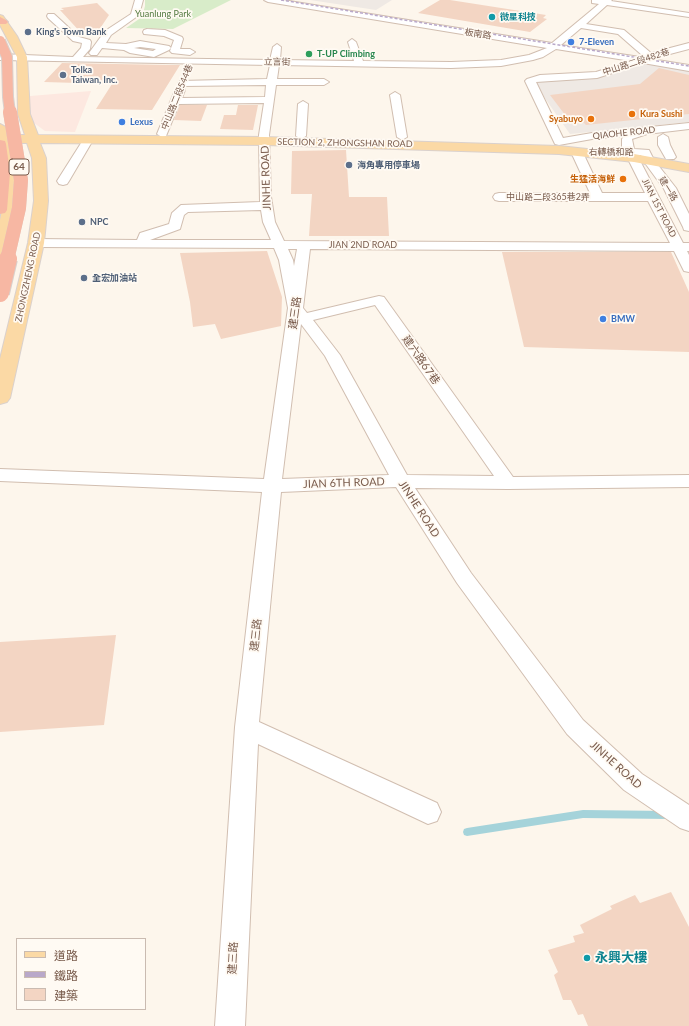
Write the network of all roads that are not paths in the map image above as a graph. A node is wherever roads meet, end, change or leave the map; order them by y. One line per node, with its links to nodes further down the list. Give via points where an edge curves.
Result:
1 (139, 0): 14 (street, via 135,15 108,33)
2 (268, 0): 13 (street, 板南路)
3 (293, 0): 13 (street, 板南路)
4 (592, 0): 5 (street)
5 (607, 1): 6 (street); 9 (street)
6 (689, 14)
7 (51, 16): 22 (street, via 76,39 87,42 85,49)
8 (1, 20): 21 (main road, ZHONGZHENG ROAD)
9 (578, 25): 13 (street); 19 (street, via 621,32)
10 (147, 32): 24 (street, via 165,33 179,40 175,51 202,53)
11 (0, 41): 66 (highway, 64, bridge, via 7,57 8,97 20,180 19,208)
12 (352, 42): 25 (street)
13 (557, 44): 19 (street, 板南路); 25 (street, via 540,55 501,63)
14 (100, 45): 17 (street); 23 (street)
15 (654, 46): 19 (street)
16 (689, 46): 19 (street, 中山路二段482巷)
17 (126, 47)
18 (277, 47): 27 (street, JINHE ROAD)
19 (646, 56): 26 (street, 板南路); 28 (street, 板南路); 47 (street, 中山路二段482巷, via 597,74 531,80 530,83)
20 (0, 57): 21 (street)
21 (22, 57): 22 (street); 36 (main road, ZHONGZHENG ROAD)
22 (76, 59): 23 (street)
23 (89, 60): 24 (street)
24 (194, 63): 27 (street); 30 (street, 中山路二段544巷)
25 (359, 63): 27 (street, via 343,63 344,67)
26 (689, 63)
27 (274, 64): 31 (street, JINHE ROAD)
28 (689, 68)
29 (324, 82): 31 (street)
30 (183, 83): 31 (street); 34 (street, 中山路二段544巷)
31 (271, 83): 33 (street, JINHE ROAD)
32 (395, 95): 44 (street)
33 (269, 100): 34 (street); 45 (street, JINHE ROAD)
34 (176, 101): 40 (street, 中山路二段544巷)
35 (303, 104): 43 (street)
36 (24, 114): 41 (main road); 42 (main road, ZHONGZHENG ROAD)
37 (689, 126): 39 (street, QIAOHE ROAD)
38 (689, 132): 39 (street, QIAOHE ROAD)
39 (661, 133): 47 (street, QIAOHE ROAD, via 592,136); 49 (street, QIAOHE ROAD, via 650,141); 49 (street, via 629,136 627,139); 51 (street, via 664,145)
40 (162, 134): 42 (main road, SECTION 2, ZHONGSHAN ROAD); 45 (main road, SECTION 2, ZHONGSHAN ROAD)
41 (2, 136): 42 (main road, SECTION 2, ZHONGSHAN ROAD); 57 (highway, 64); 64 (main road, via 12,172 11,200)
42 (31, 136): 46 (main road, SECTION 2, ZHONGSHAN ROAD); 50 (main road, ZHONGZHENG ROAD)
43 (301, 136): 44 (main road, SECTION 2, ZHONGSHAN ROAD); 45 (main road, SECTION 2, ZHONGSHAN ROAD)
44 (402, 137): 47 (main road, SECTION 2, ZHONGSHAN ROAD)
45 (264, 138): 46 (main road, SECTION 2, ZHONGSHAN ROAD); 48 (main road, SECTION 2, ZHONGSHAN ROAD); 56 (street, JINHE ROAD)
46 (84, 140): 50 (main road, via 47,150); 52 (street)
47 (559, 142): 49 (main road, SECTION 2, ZHONGSHAN ROAD)
48 (577, 152): 49 (main road, SECTION 2, ZHONGSHAN ROAD); 55 (street)
49 (640, 156): 51 (main road, via 664,165); 53 (street, JIAN 1ST ROAD); 58 (street, 建一路, via 670,188)
50 (39, 158): 59 (main road, ZHONGZHENG ROAD, via 41,201)
51 (681, 163)
52 (63, 181)
53 (653, 196): 55 (street, 中山路二段365巷2弄); 63 (street, JIAN 1ST ROAD)
54 (499, 197): 55 (street, 中山路二段365巷2弄)
55 (598, 197)
56 (267, 206): 60 (street, via 185,208 178,214 175,226 145,236); 61 (street, JINHE ROAD, via 269,222)
57 (0, 210)
58 (689, 226)
59 (36, 243): 60 (street, JIAN 2ND ROAD); 68 (main road, ZHONGZHENG ROAD)
60 (143, 243): 61 (street, JIAN 2ND ROAD)
61 (279, 244): 62 (street, JIAN 2ND ROAD); 67 (street, JINHE ROAD, via 286,260)
62 (304, 245): 63 (street, JIAN 2ND ROAD); 67 (street, 建三路)
63 (684, 247): 65 (street, JIAN 1ST ROAD)
64 (0, 258)
65 (689, 268)
66 (0, 293)
67 (300, 314): 70 (street, JINHE ROAD, via 332,355); 72 (street, 建六路67巷, via 379,300); 73 (street, 建三路)
68 (0, 398)
69 (0, 476): 73 (street, JIAN 6TH ROAD)
70 (401, 481): 72 (street, JIAN 6TH ROAD); 73 (street, JIAN 6TH ROAD); 76 (street, JINHE ROAD, via 464,578 575,727 633,782)
71 (689, 481): 72 (street, JIAN 6TH ROAD)
72 (508, 483)
73 (272, 486): 74 (street, 建三路)
74 (246, 727): 75 (street); 77 (street, 建三路)
75 (428, 812)
76 (679, 813)
77 (230, 1026)

